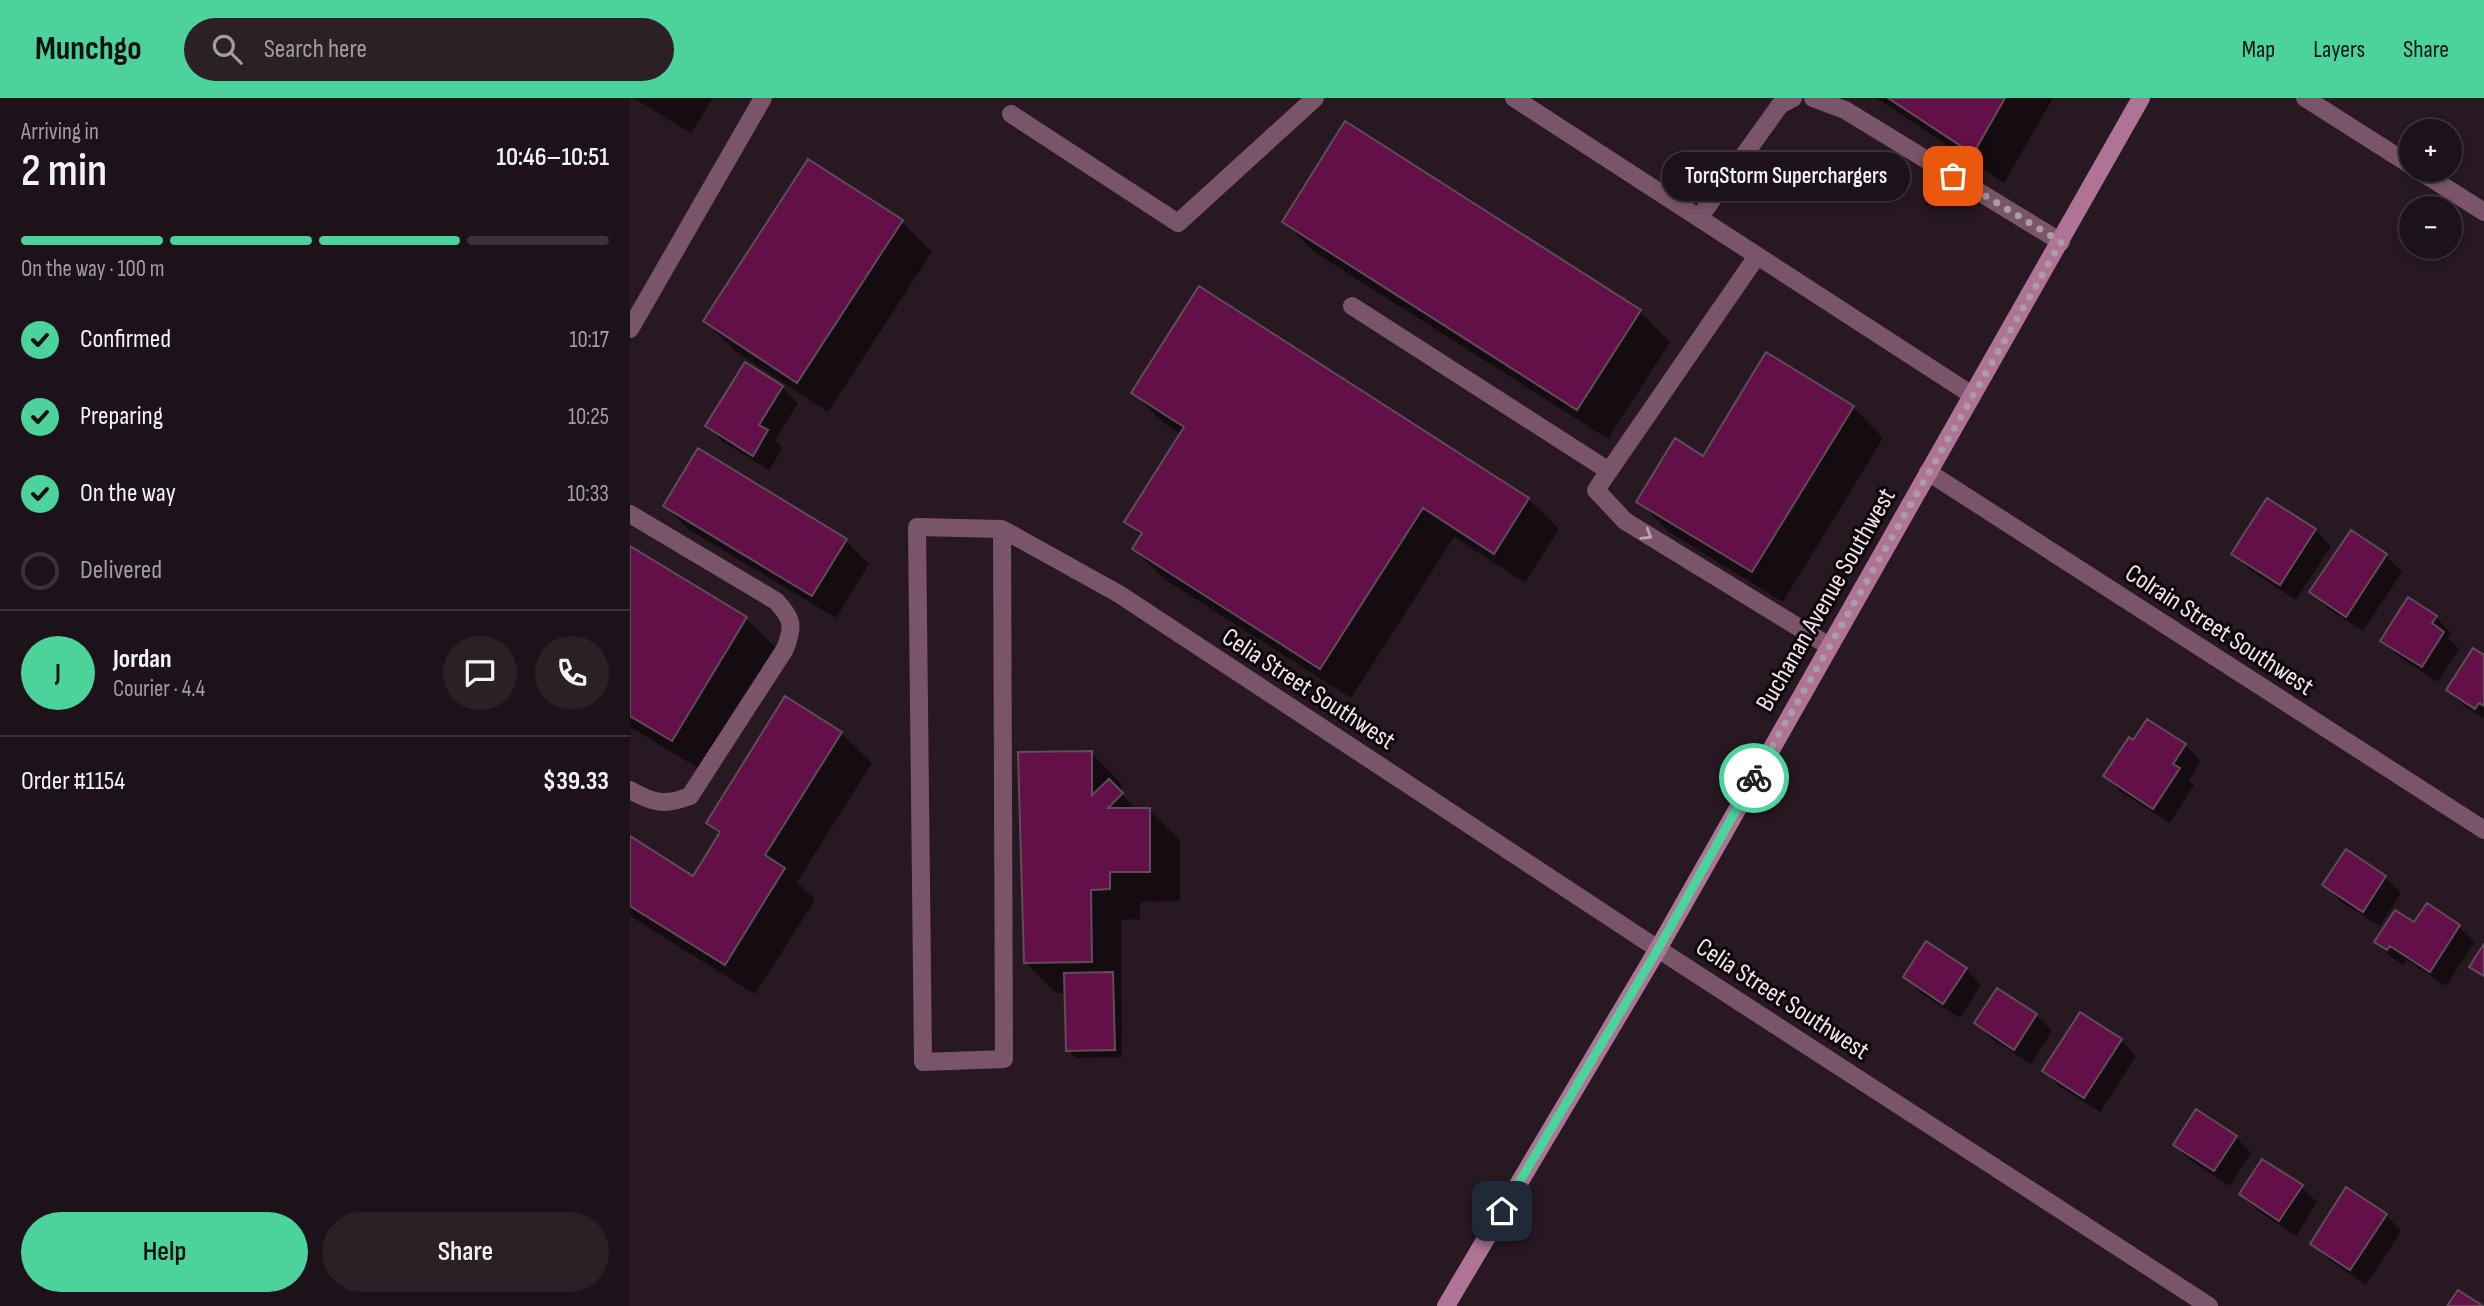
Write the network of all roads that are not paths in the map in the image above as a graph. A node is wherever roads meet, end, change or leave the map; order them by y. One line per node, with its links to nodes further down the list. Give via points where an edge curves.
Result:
1 (763, 98): 16 (street)
2 (1315, 98): 8 (street, via 1178,223)
3 (1514, 98): 12 (street)
4 (1793, 98): 12 (street, via 1780,105)
5 (1813, 98): 13 (street, via 1845,110)
6 (2141, 98): 13 (street, Buchanan Avenue Southwest)
7 (2305, 98): 9 (street)
8 (1011, 114)
9 (2399, 158)
10 (2436, 182): 11 (street)
11 (2484, 212)
12 (1699, 218): 14 (street)
13 (2061, 242): 17 (street, Buchanan Avenue Southwest)
14 (1757, 256): 17 (street); 18 (street)
15 (1352, 306): 18 (street)
16 (630, 329)
17 (1972, 395): 19 (street, Buchanan Avenue Southwest)
18 (1609, 471): 22 (street, one-way to 22, via 1596,490 1625,521)
19 (1928, 472): 22 (street, Buchanan Avenue Southwest); 24 (street, Colrain Street Southwest)
20 (630, 514): 23 (street, via 776,601 788,614 792,632 690,796 674,803 656,802)
21 (1002, 529): 21 (street, via 917,527 923,1062 1004,1059); 25 (street, Celia Street Southwest, via 1119,594)
22 (1829, 646): 25 (street, Buchanan Avenue Southwest)
23 (630, 790)
24 (2484, 830)
25 (1658, 949): 26 (street, Buchanan Avenue Southwest); 27 (street, Celia Street Southwest)
26 (1446, 1306)
27 (2209, 1306)

